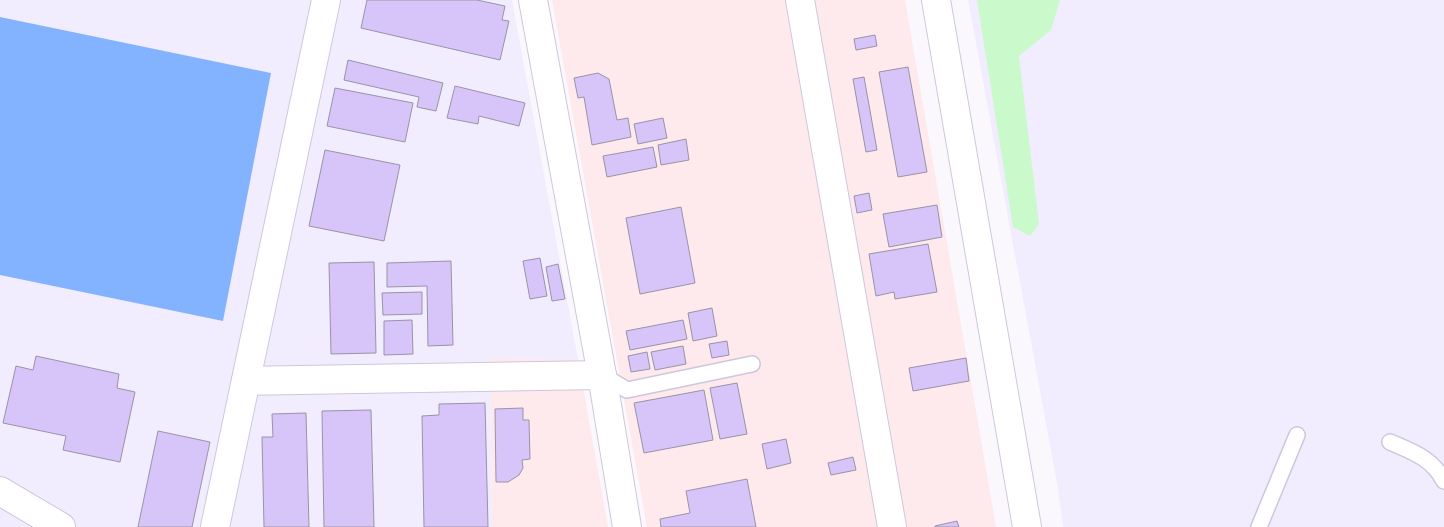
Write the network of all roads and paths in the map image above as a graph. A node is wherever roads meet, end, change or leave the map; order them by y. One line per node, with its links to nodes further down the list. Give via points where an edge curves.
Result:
1 (326, 0): 7 (street)
2 (533, 0): 6 (street)
3 (800, 0): 15 (street)
4 (936, 0): 16 (street)
5 (752, 364): 6 (lane, via 627,390)
6 (602, 375): 7 (street); 14 (street)
7 (246, 381): 13 (street)
8 (1297, 435): 17 (lane)
9 (1390, 442): 10 (lane, via 1422,456)
10 (1444, 481)
11 (0, 491): 12 (street)
12 (61, 527)
13 (215, 527)
14 (627, 527)
15 (892, 527)
16 (1027, 527)
17 (1259, 527)

